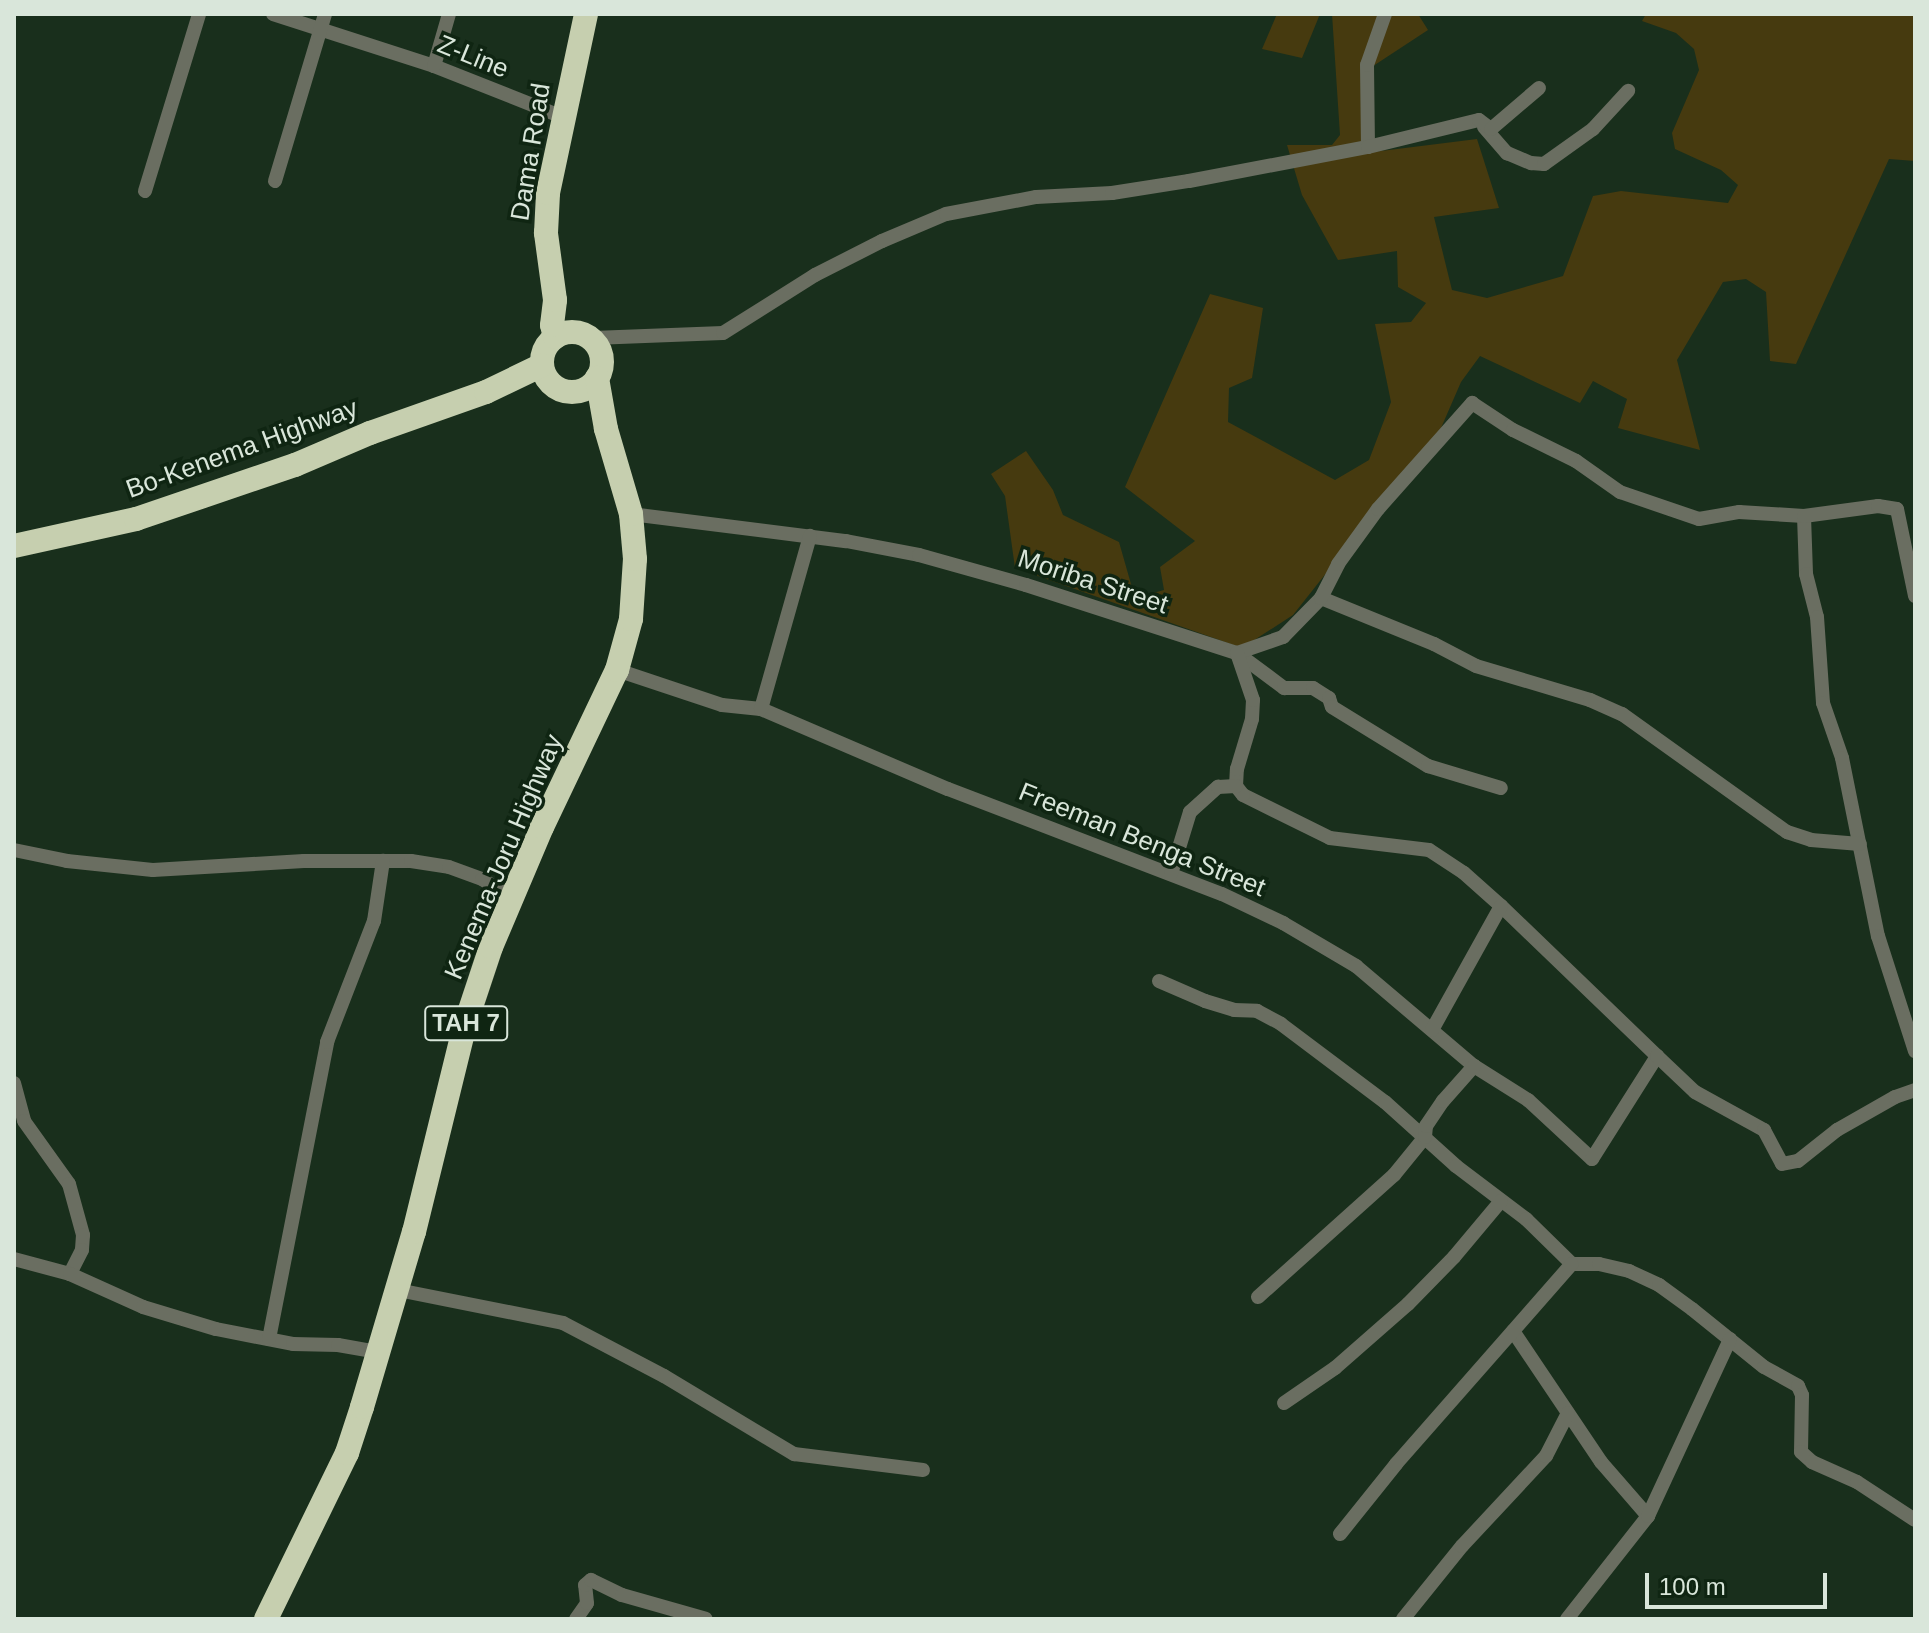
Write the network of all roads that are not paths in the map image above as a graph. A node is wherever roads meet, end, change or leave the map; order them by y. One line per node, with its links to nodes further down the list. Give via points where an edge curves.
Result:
1 (199, 14): 14 (street)
2 (273, 14): 6 (street, Z-Line)
3 (449, 14): 7 (street)
4 (586, 14): 10 (highway, Dama Road)
5 (1385, 14): 12 (street, via 1367,65)
6 (323, 22): 7 (street, Z-Line); 13 (street)
7 (434, 66): 10 (street, Z-Line)
8 (1539, 88): 11 (street, via 1491,129)
9 (1628, 91): 11 (street, via 1593,129 1544,164 1507,153)
10 (563, 117): 15 (highway, Dama Road, via 546,233 555,300)
11 (1479, 120): 12 (street)
12 (1368, 147): 15 (street, via 1143,188 1036,197 946,214 815,275 723,333)
13 (275, 181)
14 (145, 191)
15 (576, 336): 16 (highway, via 544,350); 17 (highway, via 601,363)
16 (545, 373): 17 (highway, via 561,390); 21 (highway, Bo-Kenema Highway, via 136,519)
17 (587, 385): 18 (highway, Kenema-Joru Highway / TAH 7)
18 (631, 514): 20 (street, Moriba Street); 25 (highway, Kenema-Joru Highway / TAH 7, via 634,591)
19 (1804, 516): 22 (street, via 1878,506 1897,509); 23 (street, via 1739,512 1699,519 1620,492 1472,403 1378,509 1338,564); 29 (street, via 1823,703 1842,758)
20 (810, 536): 24 (street, Moriba Street, via 969,568); 26 (street)
21 (14, 546)
22 (1915, 596)
23 (1321, 598): 24 (street, via 1283,637); 29 (street, via 1476,666 1622,714 1787,832 1811,840)
24 (1237, 653): 27 (street, via 1253,700); 28 (street, Moriba Street, via 1284,688 1313,688 1329,698 1332,707 1428,766)
25 (617, 670): 26 (street, Freeman Benga Street, via 722,705); 33 (highway, Kenema-Joru Highway / TAH 7)
26 (761, 709): 32 (street, Freeman Benga Street, via 948,789)
27 (1236, 786): 32 (street, via 1218,787 1190,812); 34 (street, via 1243,795 1330,838 1429,850)
28 (1501, 788)
29 (1860, 844): 37 (street, via 1878,936)
30 (14, 850): 31 (street, via 153,870)
31 (383, 861): 33 (street, via 449,867 482,879); 50 (street, via 374,921 327,1042)
32 (1171, 874): 36 (street, Freeman Benga Street, via 1315,939)
33 (511, 898): 47 (highway, Kenema-Joru Highway / TAH 7, via 464,1028)
34 (1501, 906): 36 (street); 38 (street)
35 (1159, 981): 42 (street, via 1234,1010 1257,1011 1281,1024)
36 (1432, 1030): 39 (street, Freeman Benga Street)
37 (1915, 1051)
38 (1657, 1056): 39 (street, Freeman Benga Street, via 1592,1159 1528,1100); 41 (street, via 1695,1092 1764,1130 1782,1164 1798,1161 1837,1130)
39 (1474, 1066): 42 (street, via 1443,1101 1426,1126)
40 (14, 1083): 46 (street, via 24,1121 69,1184 83,1235)
41 (1915, 1090)
42 (1425, 1137): 43 (street); 48 (street, via 1394,1175)
43 (1501, 1201): 45 (street); 53 (street, via 1408,1304 1335,1368)
44 (14, 1259): 46 (street)
45 (1572, 1264): 49 (street); 51 (street, via 1599,1264 1645,1277)
46 (70, 1274): 50 (street, via 160,1313)
47 (398, 1290): 52 (highway, Kenema-Joru Highway / TAH 7); 55 (street, via 563,1323 794,1454)
48 (1258, 1297)
49 (1513, 1331): 54 (street); 58 (street)
50 (269, 1339): 52 (street)
51 (1730, 1339): 56 (street); 57 (street, via 1798,1386 1801,1452)
52 (378, 1352): 59 (highway, Kenema-Joru Highway / TAH 7, via 347,1453)
53 (1284, 1403)
54 (1568, 1413): 56 (street); 62 (street, via 1546,1456)
55 (923, 1470)
56 (1648, 1516): 63 (street)
57 (1915, 1520)
58 (1340, 1534)
59 (266, 1619)
60 (576, 1619): 61 (street, via 587,1603 585,1585 591,1580 622,1595)
61 (706, 1619)
62 (1403, 1619)
63 (1567, 1619)

